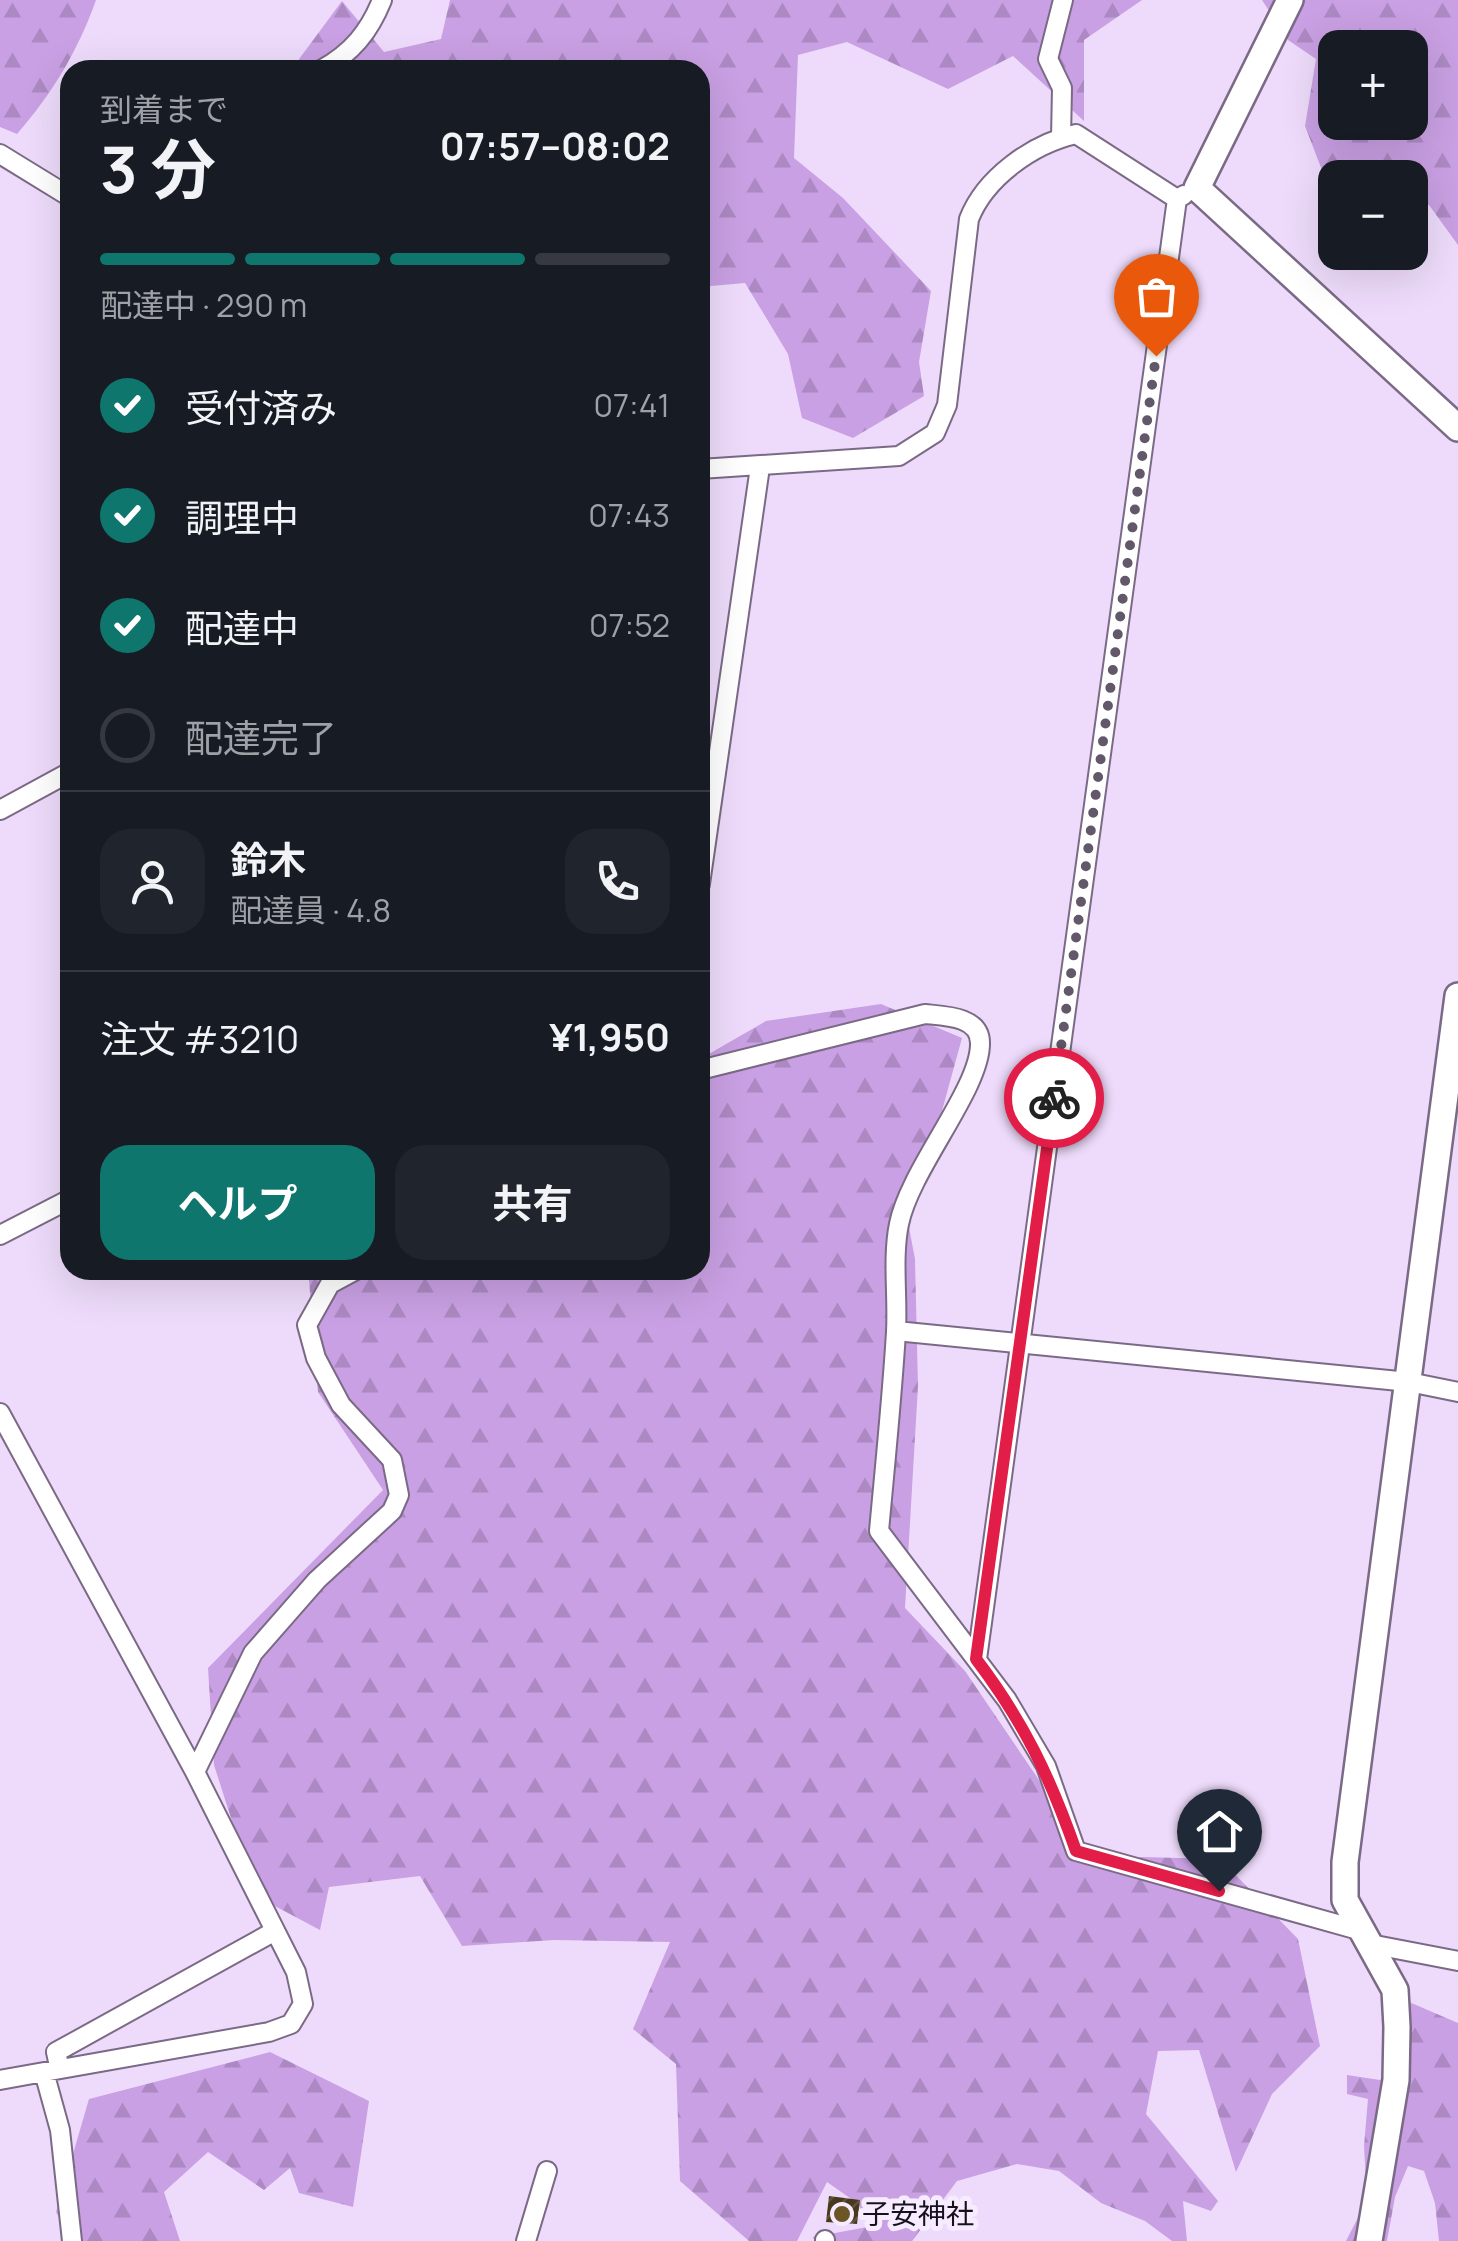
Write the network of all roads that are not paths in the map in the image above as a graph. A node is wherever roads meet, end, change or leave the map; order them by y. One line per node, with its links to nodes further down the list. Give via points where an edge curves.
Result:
1 (382, 0): 4 (street, via 372,24)
2 (1063, 0): 5 (street, via 1048,59 1062,88)
3 (1290, 0): 8 (street)
4 (339, 60)
5 (1061, 138): 8 (street, via 1076,134); 10 (street, via 979,192 968,219 947,405 935,433 899,456)
6 (0, 154): 7 (street)
7 (60, 191)
8 (1187, 193): 9 (street); 21 (street)
9 (1458, 428)
10 (760, 467): 11 (street); 14 (street)
11 (710, 469)
12 (60, 777): 13 (street)
13 (0, 810)
14 (710, 814)
15 (1458, 996): 22 (street)
16 (710, 1068): 20 (street, via 925,1014 974,1026 981,1039 976,1064 913,1182 898,1225)
17 (60, 1204): 18 (street)
18 (0, 1235)
19 (337, 1280): 26 (street, via 307,1325 316,1358 341,1405 392,1460 399,1495 392,1512 317,1580 252,1654)
20 (896, 1331): 21 (street); 25 (street, via 879,1531)
21 (1020, 1343): 22 (street); 25 (street)
22 (1409, 1382): 23 (street); 28 (street, via 1345,1862 1345,1900)
23 (1458, 1392)
24 (0, 1413): 26 (street)
25 (976, 1659): 28 (street, via 1046,1766 1076,1851)
26 (195, 1772): 27 (street)
27 (275, 1931): 30 (street, via 56,2052); 30 (street, via 303,2004 291,2024 218,2043)
28 (1366, 1938): 29 (street); 35 (street, via 1395,1990 1397,2027 1396,2080)
29 (1458, 1961)
30 (52, 2069): 31 (street); 33 (street)
31 (0, 2080)
32 (547, 2171): 34 (street)
33 (72, 2241)
34 (526, 2241)
35 (1369, 2241)

